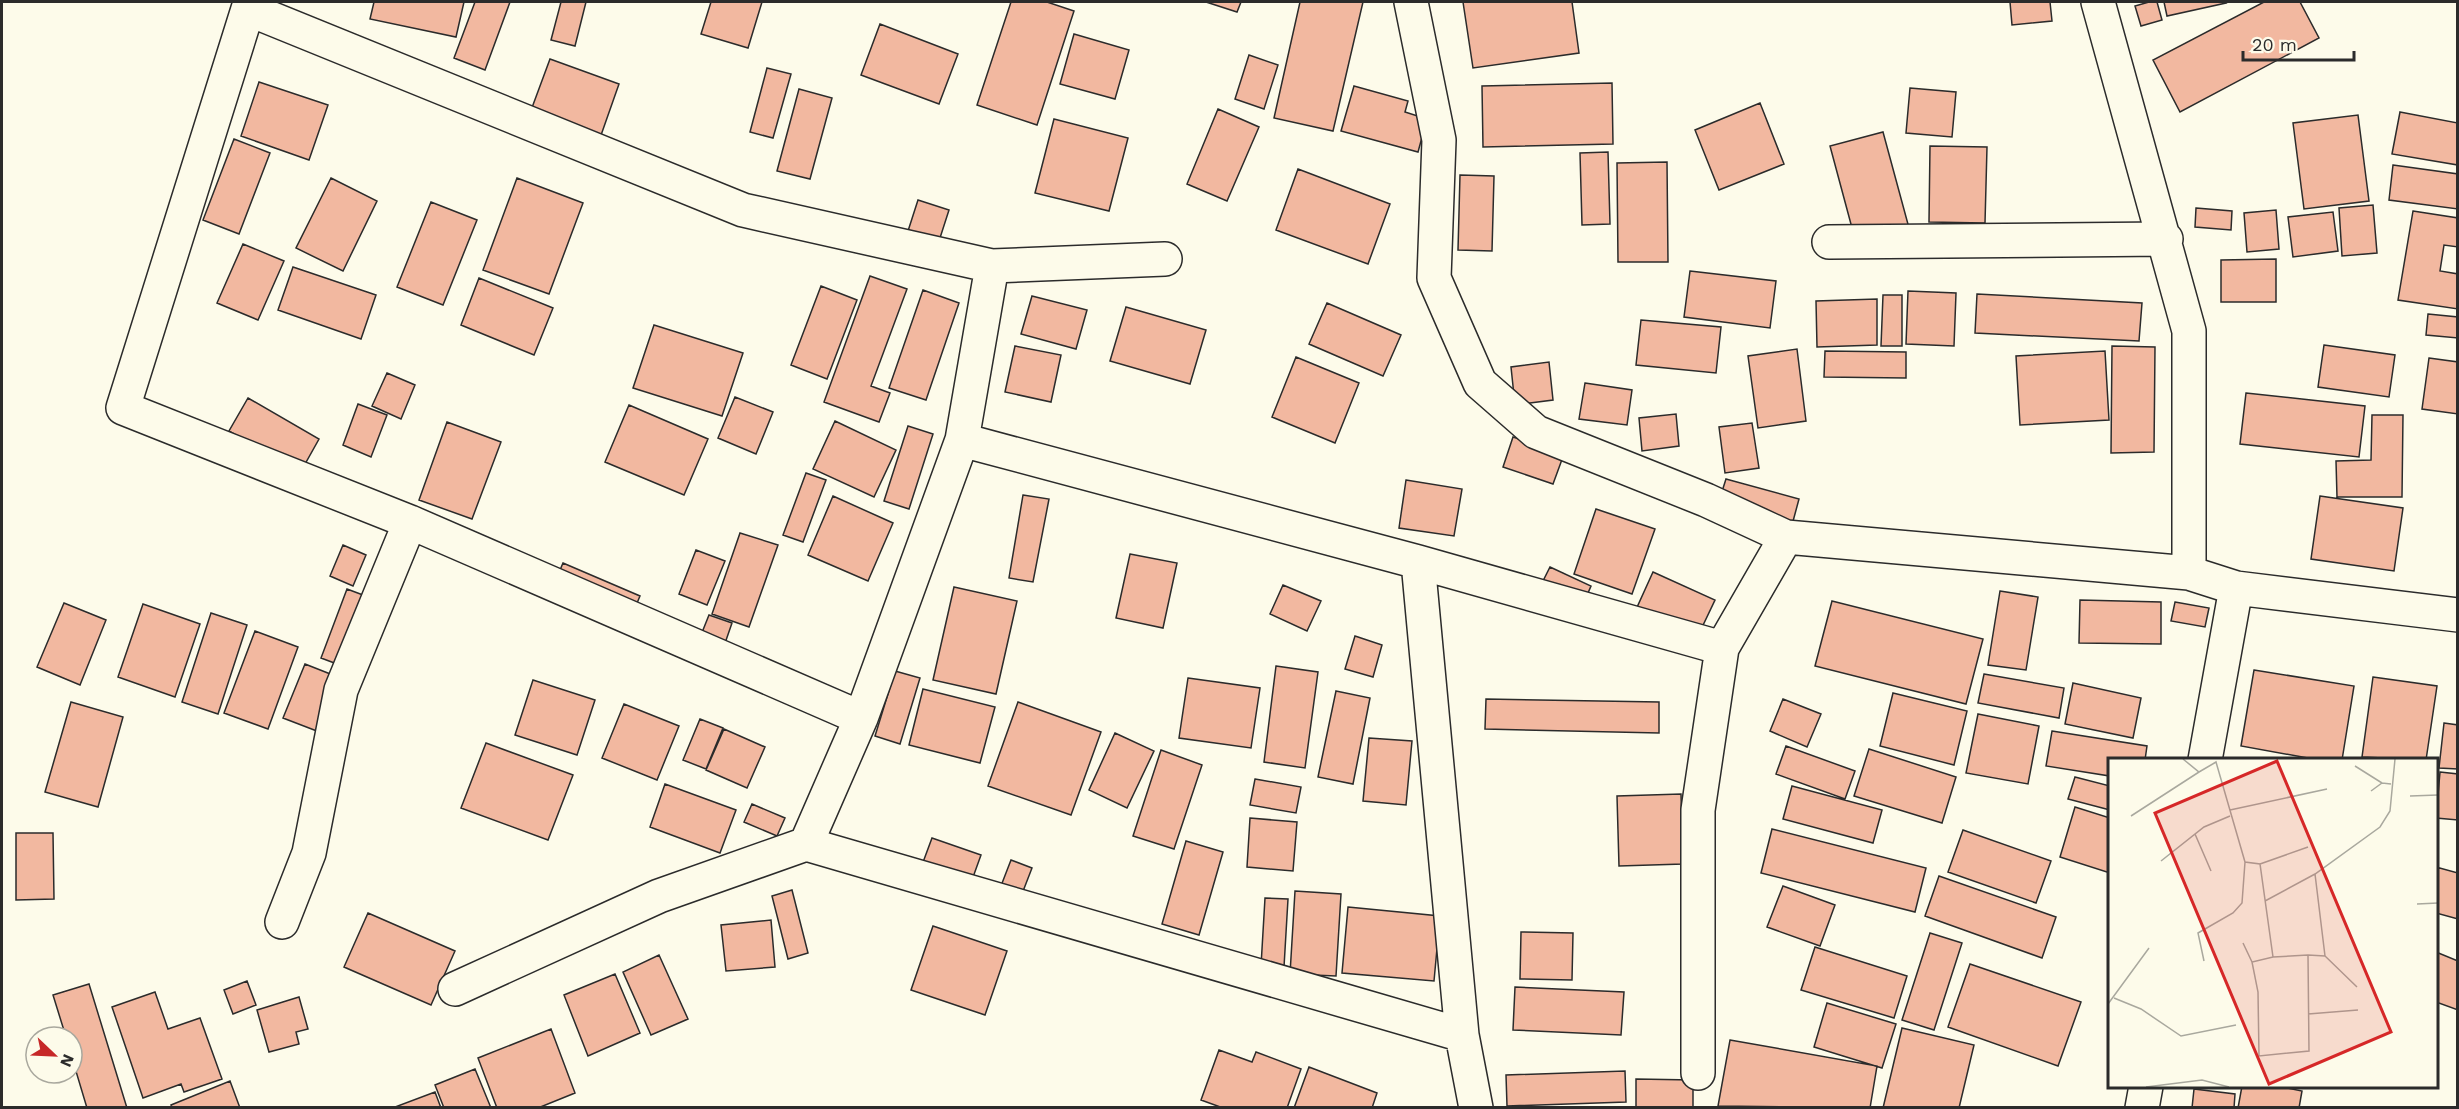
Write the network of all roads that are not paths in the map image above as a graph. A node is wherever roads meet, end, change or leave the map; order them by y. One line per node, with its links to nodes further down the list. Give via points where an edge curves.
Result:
1 (1411, 2): 9 (street, via 1439,140 1434,278 1480,383 1536,432 1706,500)
2 (2098, 2): 3 (street)
3 (2166, 239): 4 (street); 11 (street, via 2189,331)
4 (1829, 242)
5 (1165, 259): 6 (street)
6 (992, 266): 7 (street); 8 (street, via 743,210 248,9 123,408)
7 (963, 440): 10 (street); 15 (street)
8 (410, 522): 15 (street); 18 (street, via 341,690 309,854)
9 (1786, 537): 11 (street); 14 (street)
10 (1418, 562): 14 (street); 20 (street)
11 (2189, 573): 12 (street)
12 (2236, 588): 13 (street); 16 (street)
13 (2457, 615)
14 (1722, 648): 21 (street, via 1698,810)
15 (861, 718): 17 (street)
16 (2205, 758)
17 (806, 844): 19 (street, via 659,896); 20 (street)
18 (282, 922)
19 (455, 988)
20 (1462, 1035): 23 (street)
21 (1698, 1073)
22 (2146, 1088): 24 (street)
23 (1476, 1107)
24 (2142, 1107)

